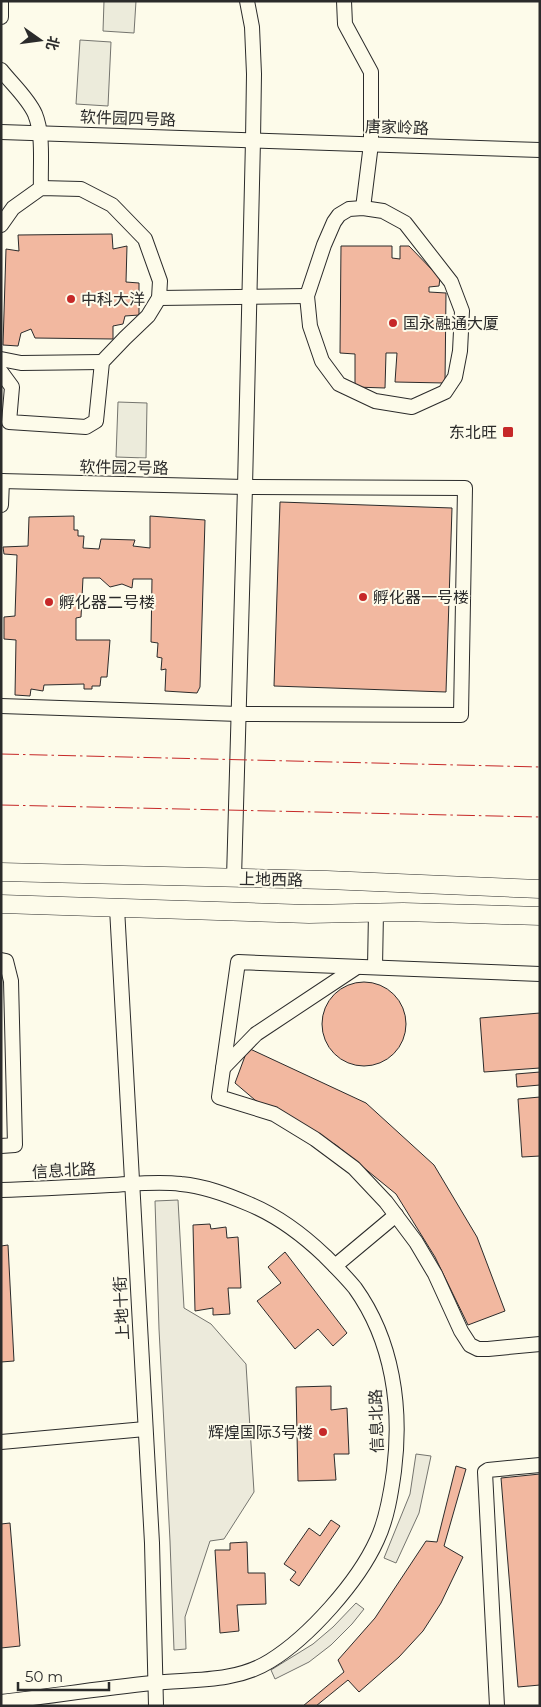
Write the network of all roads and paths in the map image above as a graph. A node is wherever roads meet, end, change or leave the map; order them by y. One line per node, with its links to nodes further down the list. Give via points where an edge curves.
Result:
1 (1, 1): 4 (street)
2 (247, 1): 8 (street, via 252,27)
3 (344, 1): 9 (street, via 345,24 371,72)
4 (1, 18)
5 (1, 70): 7 (street, via 33,110)
6 (1, 132): 7 (street, 软件园四号路)
7 (39, 133): 8 (street, 软件园四号路); 11 (street)
8 (253, 140): 9 (street, 唐家岭路); 14 (street)
9 (371, 144): 10 (street, 唐家岭路); 12 (street)
10 (540, 150)
11 (41, 188): 13 (street, via 13,208); 16 (street, via 81,189 112,205 145,239 160,281)
12 (363, 208): 15 (street, via 349,209 334,222); 15 (street, via 383,211 405,223 451,282 462,311 455,377 444,392 412,407 374,400 339,384 322,361 310,326)
13 (1, 225)
14 (250, 296): 15 (street); 16 (street); 21 (street)
15 (307, 296)
16 (159, 298): 18 (street, via 148,316)
17 (1, 360): 18 (street, via 22,363)
18 (102, 362): 19 (street, via 96,420 86,427 9,422 12,388)
19 (1, 372)
20 (2, 481): 21 (street, 软件园2号路); 22 (street)
21 (245, 487): 24 (street); 24 (street, 软件园2号路, via 465,488 461,715)
22 (1, 505)
23 (1, 706): 24 (street)
24 (239, 714): 26 (street)
25 (1, 872): 26 (main road, 上地西路)
26 (234, 878): 27 (main road, 上地西路)
27 (540, 889)
28 (1, 904): 29 (main road, 上地西路)
29 (117, 908): 30 (main road, 上地西路, via 308,914); 38 (street, 上地十街)
30 (376, 912): 31 (main road, 上地西路); 34 (street)
31 (540, 916)
32 (1, 960): 37 (street, via 6,961 11,981 15,1145)
33 (357, 967): 34 (street); 36 (street, via 256,1034); 36 (street, via 238,962)
34 (375, 968): 35 (street)
35 (540, 974)
36 (223, 1068): 40 (street, via 219,1097 274,1114 316,1139 354,1168)
37 (1, 1146)
38 (132, 1184): 39 (street, 信息北路); 41 (street, 信息北路, via 183,1184 212,1189 287,1224); 43 (street, 上地十街)
39 (1, 1190)
40 (396, 1215): 41 (street); 42 (street, via 435,1274 470,1345 488,1349)
41 (335, 1266): 46 (street, 信息北路, via 369,1311 382,1339 392,1374 397,1442 388,1505 378,1539 335,1603 313,1627 269,1662 244,1674)
42 (540, 1344)
43 (146, 1429): 44 (street); 46 (street, 上地十街)
44 (1, 1442)
45 (540, 1465): 49 (street, via 485,1472)
46 (155, 1683): 47 (street, 信息北路); 48 (street, 上地十街)
47 (1, 1702)
48 (156, 1706)
49 (497, 1706)

